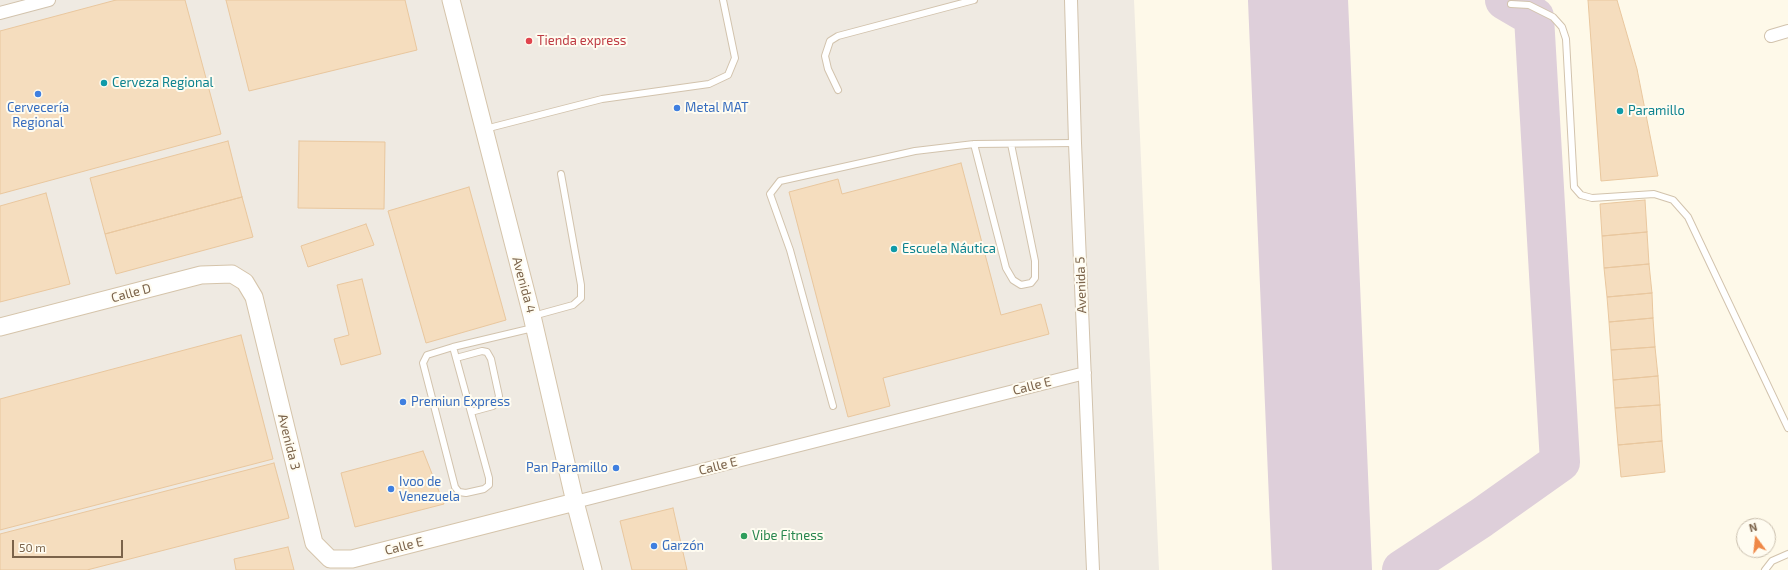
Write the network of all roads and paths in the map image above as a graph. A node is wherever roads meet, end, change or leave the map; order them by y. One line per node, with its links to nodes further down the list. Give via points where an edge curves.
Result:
1 (49, 0): 7 (street)
2 (451, 0): 11 (main road, Avenida 4)
3 (724, 0): 11 (lane, via 734,58 728,75 709,84 602,99)
4 (974, 0): 10 (lane, via 838,36 830,41 826,56 828,68)
5 (1072, 0): 12 (street, Avenida 5)
6 (1511, 4): 24 (lane, via 1529,5 1552,17 1562,27 1566,39 1574,187 1581,195 1592,198 1654,194 1673,200 1688,217)
7 (0, 13)
8 (1788, 32): 9 (street)
9 (1771, 36)
10 (838, 90)
11 (483, 130): 17 (main road, Avenida 4)
12 (1075, 143): 14 (lane); 21 (street, Avenida 5)
13 (974, 144): 14 (lane); 14 (lane, via 1006,268 1013,280 1021,285 1031,283 1035,278 1035,261); 22 (lane, via 915,151 780,180 770,194 790,250)
14 (1011, 144)
15 (561, 174): 17 (lane, via 581,285 581,298 573,305)
16 (254, 297): 18 (main road, Calle D, via 245,282 232,274 201,275); 27 (main road, Avenida 3, via 314,543 330,559)
17 (533, 322): 19 (lane); 25 (main road, Avenida 4)
18 (0, 328)
19 (453, 347): 20 (lane); 23 (lane, via 427,355 423,363 455,487 466,493 484,489 489,485)
20 (456, 358): 23 (lane); 23 (lane, via 482,351 487,352 491,359 497,402 493,406)
21 (1085, 373): 25 (street, Calle E); 29 (street, Avenida 5)
22 (833, 406)
23 (471, 412)
24 (1788, 428)
25 (575, 502): 27 (main road, Calle E); 28 (main road, Avenida 4)
26 (1788, 554): 30 (lane, via 1772,562)
27 (352, 559)
28 (593, 570)
29 (1093, 570)
30 (1765, 570)

